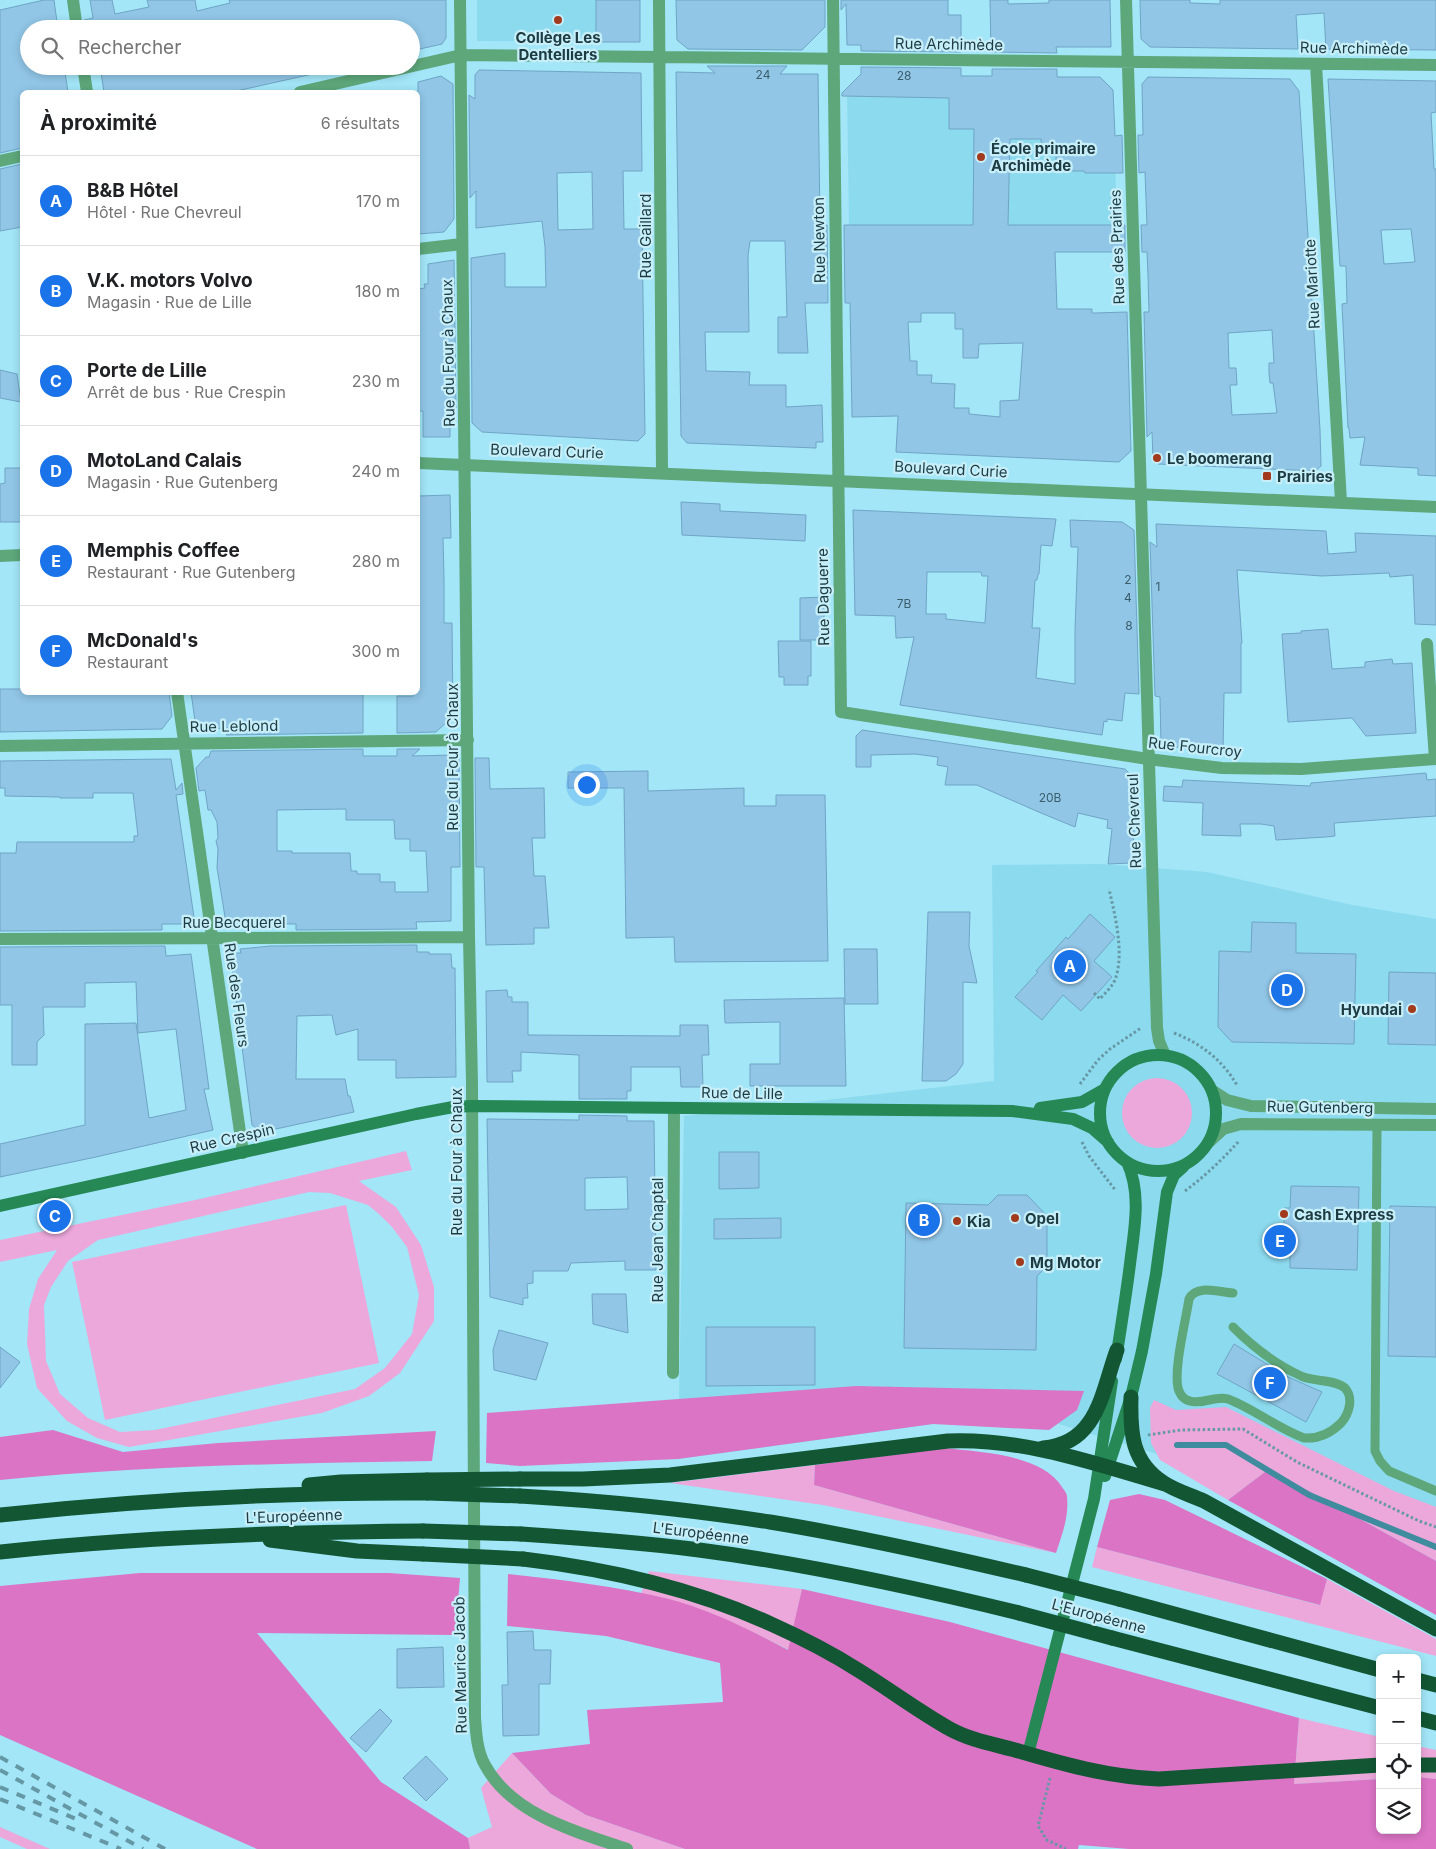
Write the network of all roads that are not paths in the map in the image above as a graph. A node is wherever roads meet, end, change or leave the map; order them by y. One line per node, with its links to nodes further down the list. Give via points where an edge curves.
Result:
1 (73, 0): 6 (street)
2 (460, 0): 7 (street, Rue du Four à Chaux)
3 (659, 0): 8 (street, Rue Gaillard)
4 (833, 0): 9 (street, Rue Newton)
5 (1126, 0): 10 (street, Rue des Prairies)
6 (76, 20)
7 (461, 55): 8 (street, Rue Archimède); 11 (street, Rue Archimède); 20 (street, Rue du Four à Chaux)
8 (660, 58): 9 (street, Rue Archimède); 24 (street, Rue Gaillard)
9 (833, 59): 10 (street, Rue Archimède); 25 (street, Rue Newton)
10 (1129, 62): 12 (street, Rue Archimède); 26 (street, Rue des Prairies)
11 (420, 64)
12 (1316, 64): 13 (street, Rue Archimède); 27 (street, Rue Mariotte)
13 (1436, 65)
14 (84, 75): 16 (street)
15 (374, 75): 17 (street, Rue Archimède)
16 (87, 90)
17 (309, 90)
18 (20, 156): 19 (street)
19 (0, 161)
20 (462, 244): 21 (street); 23 (street, Rue du Four à Chaux)
21 (420, 249)
22 (420, 463): 23 (street, Boulevard Curie)
23 (465, 464): 24 (street, Boulevard Curie); 34 (street, Rue du Four à Chaux)
24 (662, 473): 25 (street, Boulevard Curie)
25 (838, 480): 26 (street, Boulevard Curie); 33 (street, Rue Daguerre)
26 (1142, 494): 27 (street, Boulevard Curie); 37 (street, Rue Chevreul)
27 (1341, 502): 28 (street, Boulevard Curie)
28 (1436, 507)
29 (20, 555): 30 (street)
30 (0, 556)
31 (1427, 644): 37 (street, Rue Fourcroy, via 1434,759 1270,770)
32 (177, 695): 35 (street, Rue des Fleurs)
33 (840, 712): 37 (street, Rue Fourcroy)
34 (468, 740): 35 (street, Rue Leblond); 38 (street, Rue du Four à Chaux)
35 (184, 743): 36 (street, Rue Leblond); 39 (street, Rue des Fleurs)
36 (0, 746)
37 (1148, 759): 41 (street, Rue Chevreul, via 1157,1028)
38 (469, 937): 39 (street, Rue Becquerel); 44 (street, Rue du Four à Chaux)
39 (213, 938): 40 (street, Rue Becquerel); 52 (street, Rue des Fleurs)
40 (0, 939)
41 (1165, 1055): 42 (main road, via 1148,1055 1133,1060 1114,1075); 43 (main road, via 1180,1058 1194,1067)
42 (1105, 1089): 47 (main road, Rue de Lille, via 1073,1105); 50 (main road, via 1100,1116)
43 (1213, 1091): 46 (street, Rue Gutenberg, via 1234,1103 1251,1106); 51 (main road, via 1216,1117)
44 (472, 1106): 45 (main road, Rue de Lille); 52 (main road, Rue Crespin, via 416,1114); 67 (street, Rue du Four à Chaux)
45 (674, 1108): 47 (main road, Rue de Lille); 59 (street, Rue Jean Chaptal)
46 (1436, 1109)
47 (1012, 1111): 50 (main road, Rue de Lille, via 1073,1119 1092,1128)
48 (1377, 1124): 49 (street, Rue Gutenberg); 51 (street, Rue Gutenberg, via 1241,1124 1223,1130); 65 (lane, via 1375,1451 1389,1471)
49 (1436, 1125)
50 (1108, 1142): 53 (main road)
51 (1209, 1142): 54 (main road)
52 (243, 1153): 55 (main road, Rue Crespin)
53 (1127, 1162): 54 (main road, via 1154,1171 1172,1169); 58 (main road, via 1134,1180 1136,1204)
54 (1189, 1162): 60 (main road, via 1174,1175 1167,1192 1151,1308)
55 (0, 1206)
56 (1233, 1293): 57 (lane, via 1199,1290 1191,1294 1177,1374 1183,1398 1196,1402 1216,1398 1230,1400 1304,1438 1322,1436 1342,1421 1347,1414 1350,1396 1346,1389 1340,1384 1300,1376 1258,1351)
57 (1233, 1327)
58 (1117, 1350): 61 (highway, via 1091,1422 1074,1438 1056,1446); 62 (main road)
59 (673, 1373)
60 (1131, 1397): 62 (main road); 63 (highway, via 1132,1437 1140,1458)
61 (1037, 1448): 62 (highway); 64 (highway, bridge, via 994,1442 948,1441 670,1475 520,1479)
62 (1104, 1466): 63 (highway); 77 (main road)
63 (1165, 1484): 70 (highway, via 1204,1501)
64 (428, 1486): 66 (highway, L'Européenne); 71 (highway, L'Européenne, bridge, via 634,1505 770,1522 906,1548 1026,1575)
65 (1436, 1491)
66 (0, 1515)
67 (474, 1515): 81 (street, Rue Maurice Jacob, via 475,1716 484,1765 509,1794 543,1818)
68 (234, 1535): 69 (highway, L'Européenne); 74 (highway, L'Européenne, bridge, via 423,1531 521,1534 651,1544 756,1558 840,1572 1019,1613); 77 (highway, bridge, via 383,1553 522,1559 638,1578 736,1609 771,1624 838,1658 952,1730)
69 (0, 1552)
70 (1436, 1629)
71 (1376, 1669)
72 (1421, 1681): 73 (highway)
73 (1436, 1684)
74 (1376, 1707)
75 (1421, 1719): 76 (highway)
76 (1436, 1724)
77 (1028, 1754): 78 (highway, via 1117,1776 1159,1779)
78 (1376, 1765)
79 (1421, 1765): 80 (highway)
80 (1436, 1765)
81 (627, 1849)

